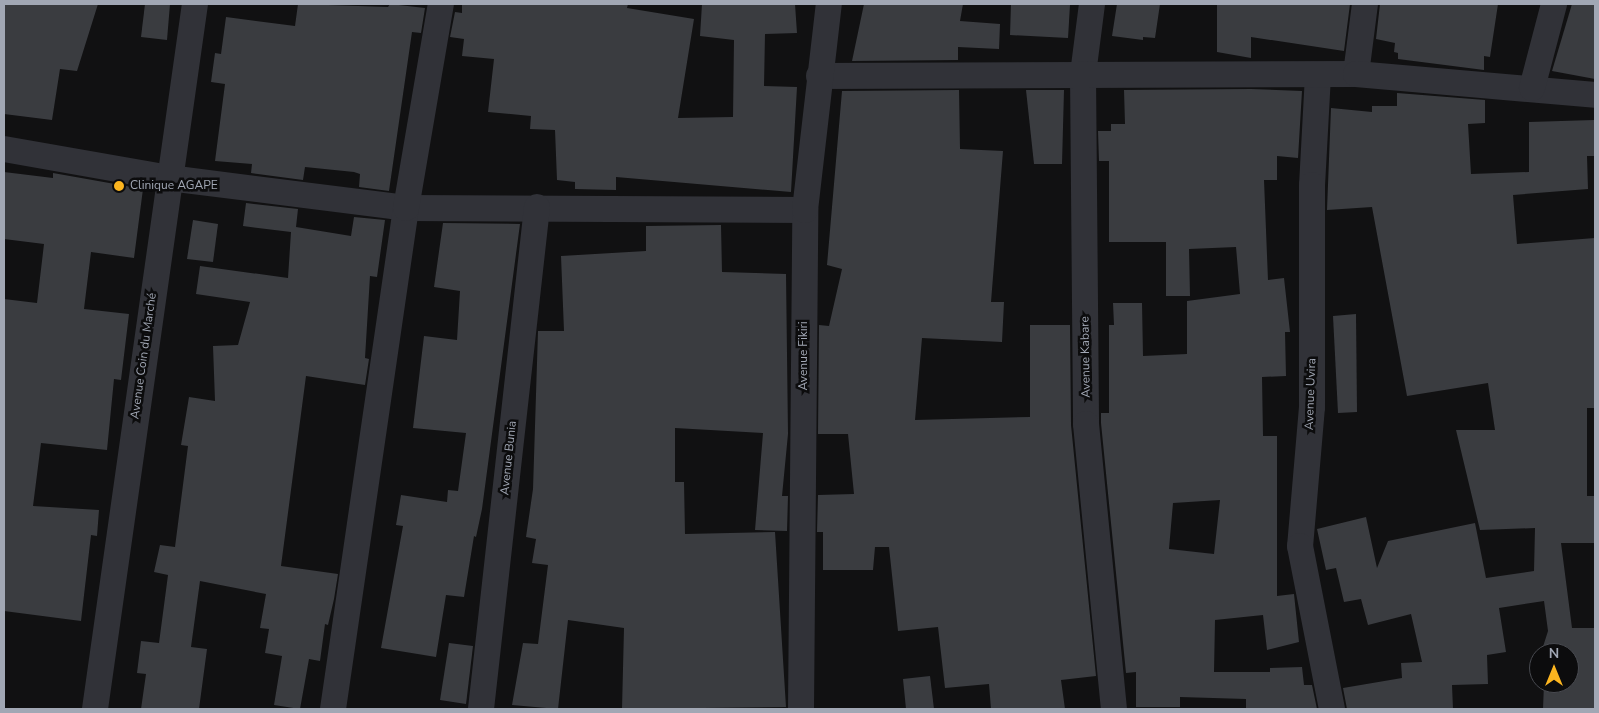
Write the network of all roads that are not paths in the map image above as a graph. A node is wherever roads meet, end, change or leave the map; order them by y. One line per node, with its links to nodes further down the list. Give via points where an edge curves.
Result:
1 (195, 4): 14 (street, Avenue Coin du Marché)
2 (441, 4): 16 (street)
3 (829, 4): 10 (street, Avenue Fikiri)
4 (1092, 4): 7 (street, Avenue Kabare)
5 (1366, 4): 8 (street)
6 (1554, 4): 11 (street)
7 (1083, 74): 9 (street); 10 (street); 22 (street, Avenue Kabare, via 1086,424)
8 (1356, 74): 9 (street); 11 (street)
9 (1318, 75): 23 (street, Avenue Uvira, via 1312,185 1312,407 1300,546)
10 (818, 76): 17 (street, Avenue Fikiri)
11 (1532, 88): 12 (street)
12 (1595, 95)
13 (4, 150): 14 (street)
14 (169, 178): 16 (street); 18 (street, Avenue Coin du Marché)
15 (537, 207): 16 (street); 17 (street); 20 (street, Avenue Bunia)
16 (406, 208): 19 (street)
17 (805, 210): 21 (street, Avenue Fikiri)
18 (95, 709)
19 (333, 709)
20 (481, 709)
21 (801, 709)
22 (1114, 709)
23 (1332, 709)

